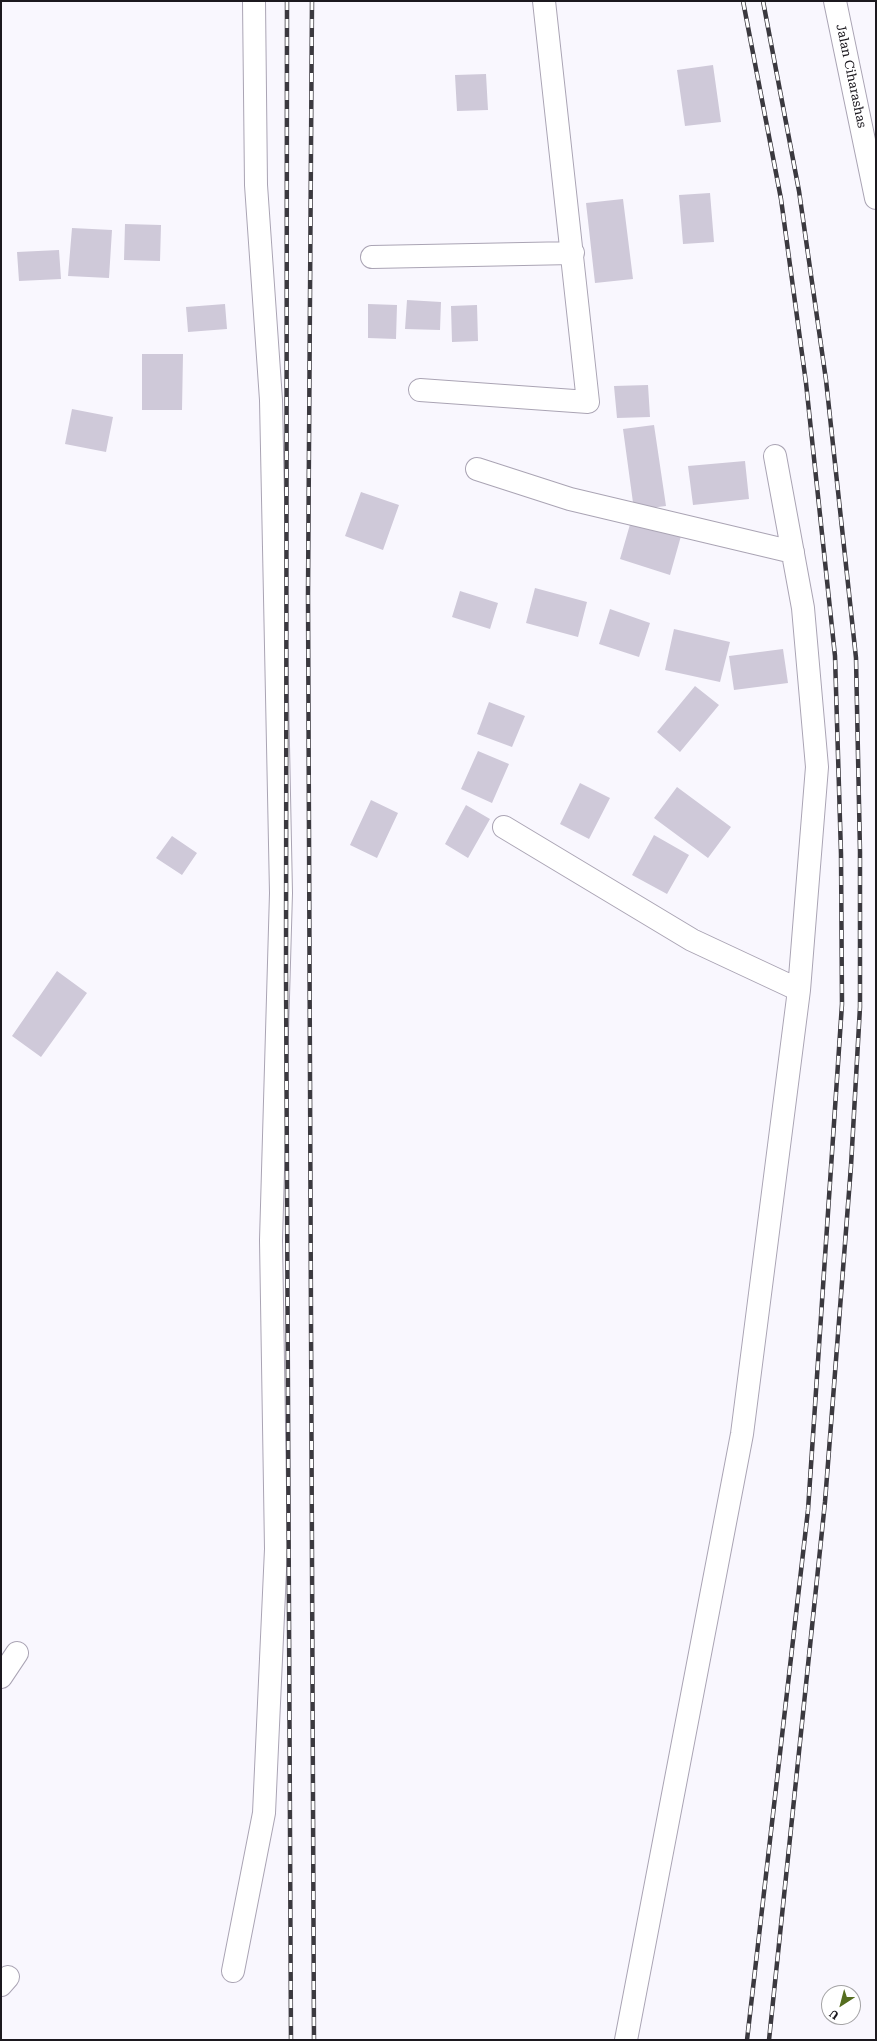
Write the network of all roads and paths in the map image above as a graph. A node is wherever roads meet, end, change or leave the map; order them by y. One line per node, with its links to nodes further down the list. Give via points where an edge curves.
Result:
1 (254, 1): 15 (street, via 256,185 271,400 280,885 271,1240 276,1549 264,1813)
2 (544, 1): 5 (street)
3 (835, 1): 4 (street, Jalan Ciharashas)
4 (876, 198)
5 (573, 253): 6 (street); 7 (street, via 588,402)
6 (372, 257)
7 (420, 390)
8 (775, 456): 10 (street)
9 (477, 469): 10 (street, via 570,499)
10 (793, 552): 12 (street, via 803,608 817,767)
11 (504, 827): 12 (street, via 692,940)
12 (799, 990): 16 (street, via 742,1434)
13 (17, 1654): 14 (street)
14 (1, 1677)
15 (233, 1971)
16 (626, 2040)

